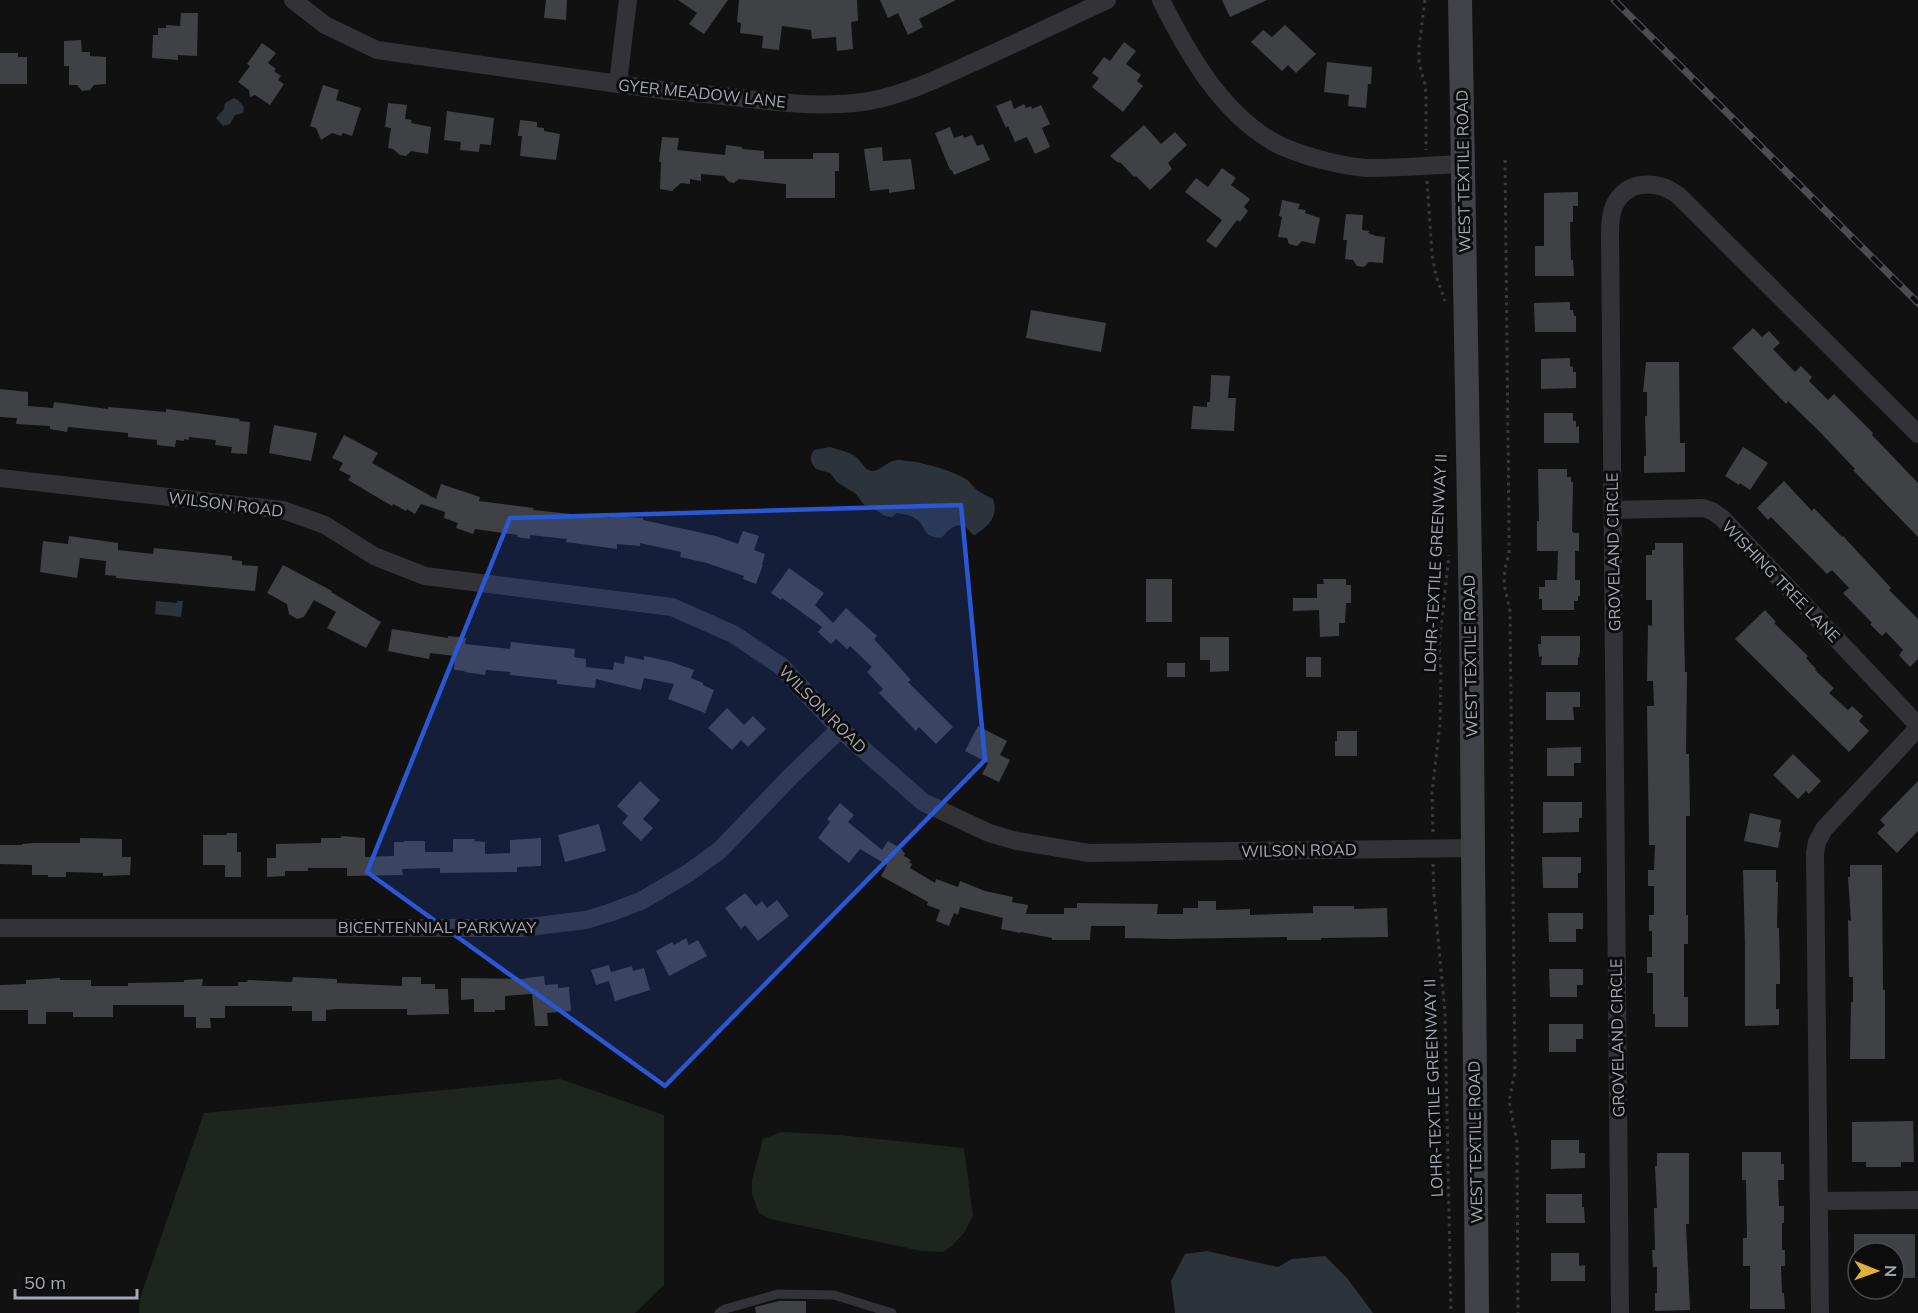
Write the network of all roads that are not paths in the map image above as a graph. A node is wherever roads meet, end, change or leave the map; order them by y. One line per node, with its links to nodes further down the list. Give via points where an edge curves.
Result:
1 (293, 0): 6 (street, GYER MEADOW LANE, via 325,25 377,50)
2 (628, 0): 6 (street)
3 (1107, 0): 6 (street, GYER MEADOW LANE, via 944,76 888,97 856,103 787,103)
4 (1161, 0): 7 (street, via 1214,88 1238,115 1270,140 1311,157 1369,168)
5 (1460, 0): 7 (main road, WEST TEXTILE ROAD)
6 (618, 83)
7 (1463, 164): 13 (main road, WEST TEXTILE ROAD)
8 (1918, 434): 10 (street, GROVELAND CIRCLE, via 1678,195 1660,185 1642,184 1620,197 1610,223)
9 (0, 478): 12 (street, WILSON ROAD, via 283,510 326,525 374,556 425,576 672,607 733,634 781,666)
10 (1612, 510): 11 (street, WISHING TREE LANE, via 1704,508 1722,518); 20 (street, GROVELAND CIRCLE)
11 (1918, 727): 16 (street, via 1824,829 1817,842)
12 (840, 729): 13 (street, WILSON ROAD, via 923,802 989,833 1017,841 1089,853); 14 (street, BICENTENNIAL PARKWAY, via 720,850 641,901 586,920 532,928)
13 (1472, 848): 19 (main road, WEST TEXTILE ROAD)
14 (0, 928)
15 (1918, 1200): 16 (street)
16 (1819, 1201): 21 (street)
17 (723, 1312): 18 (lane, via 778,1294 834,1295)
18 (892, 1313)
19 (1477, 1313)
20 (1620, 1313)
21 (1820, 1313)

